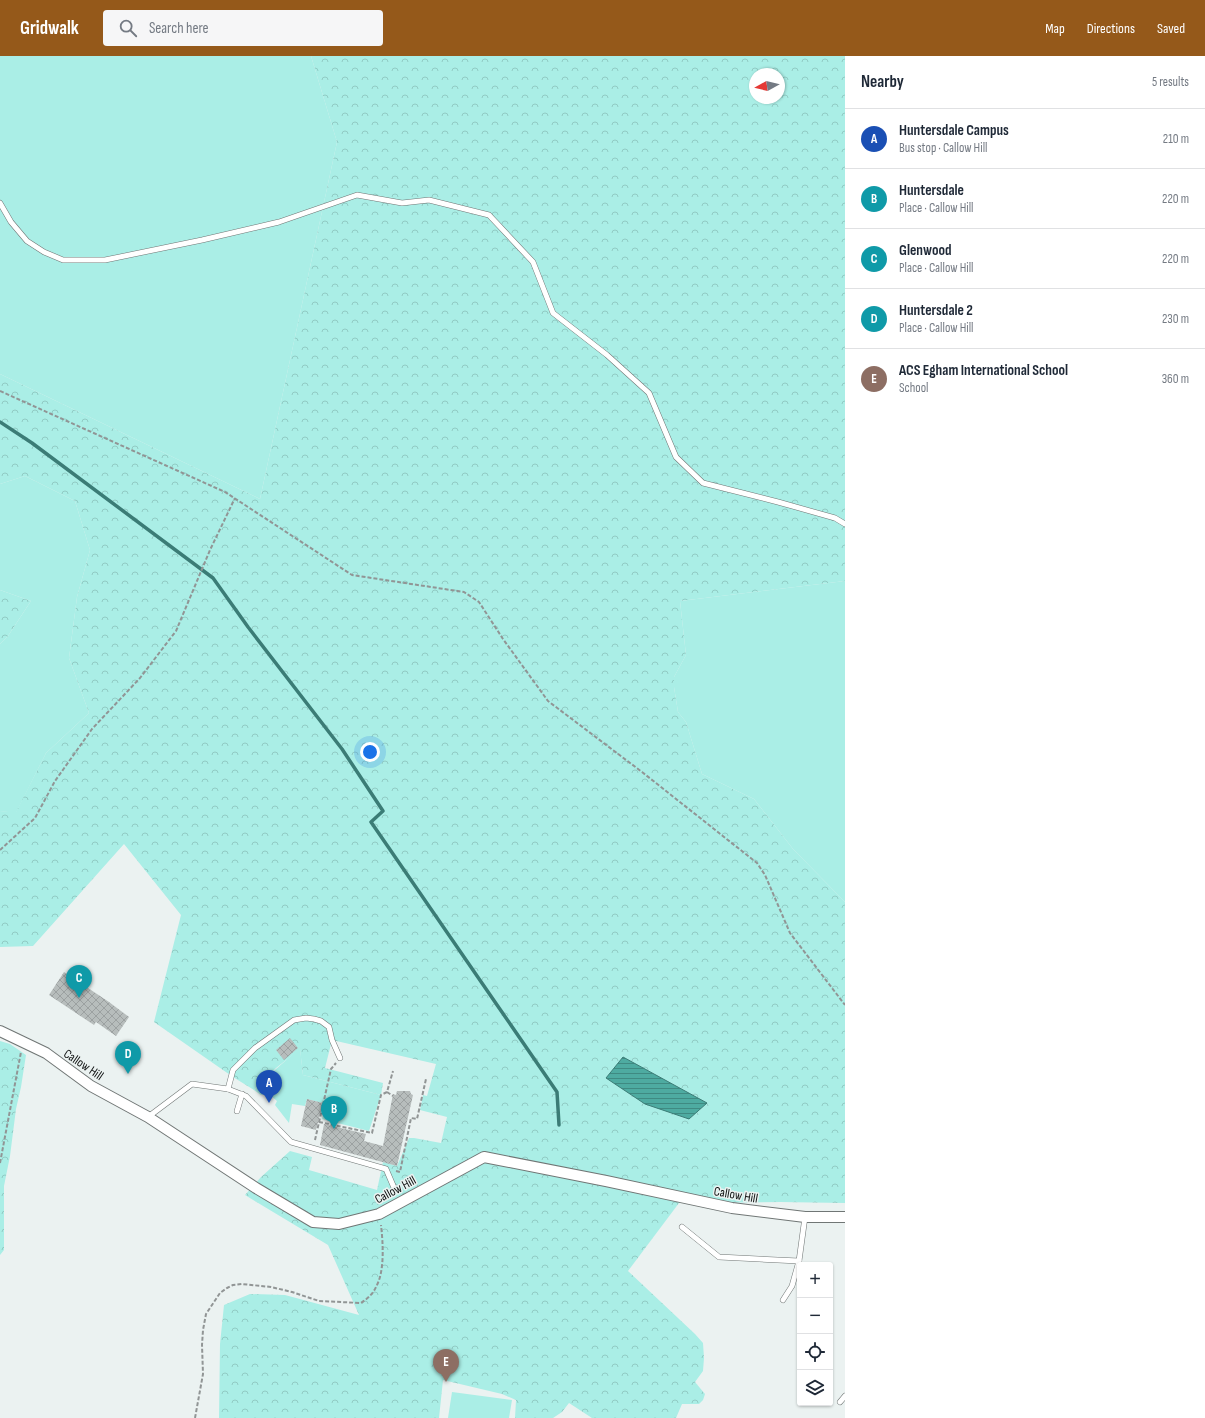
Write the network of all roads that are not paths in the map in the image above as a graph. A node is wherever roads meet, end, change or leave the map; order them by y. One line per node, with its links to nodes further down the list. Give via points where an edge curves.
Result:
1 (0, 203): 2 (lane, via 11,222 27,241 63,260 105,260 202,240 279,222 357,195 402,203 429,200 490,215 533,262 554,313 607,355 649,393 676,457 703,483 835,518)
2 (845, 524)
3 (0, 1031): 8 (street, Callow Hill, via 46,1053 91,1086)
4 (340, 1058): 5 (lane, via 329,1027 314,1019 294,1020 255,1048 233,1070)
5 (228, 1089): 6 (lane); 8 (lane, via 192,1084)
6 (242, 1094): 7 (lane); 9 (lane, via 282,1139 386,1170)
7 (237, 1111)
8 (148, 1117): 11 (street, Callow Hill, via 313,1222 339,1224 379,1214 484,1157 732,1208)
9 (395, 1190)
10 (845, 1217): 11 (street, Callow Hill)
11 (805, 1218): 13 (lane)
12 (682, 1226): 13 (lane, via 719,1257)
13 (799, 1261): 14 (lane, via 792,1286)
14 (783, 1300)
15 (845, 1396): 16 (lane)
16 (840, 1402)

